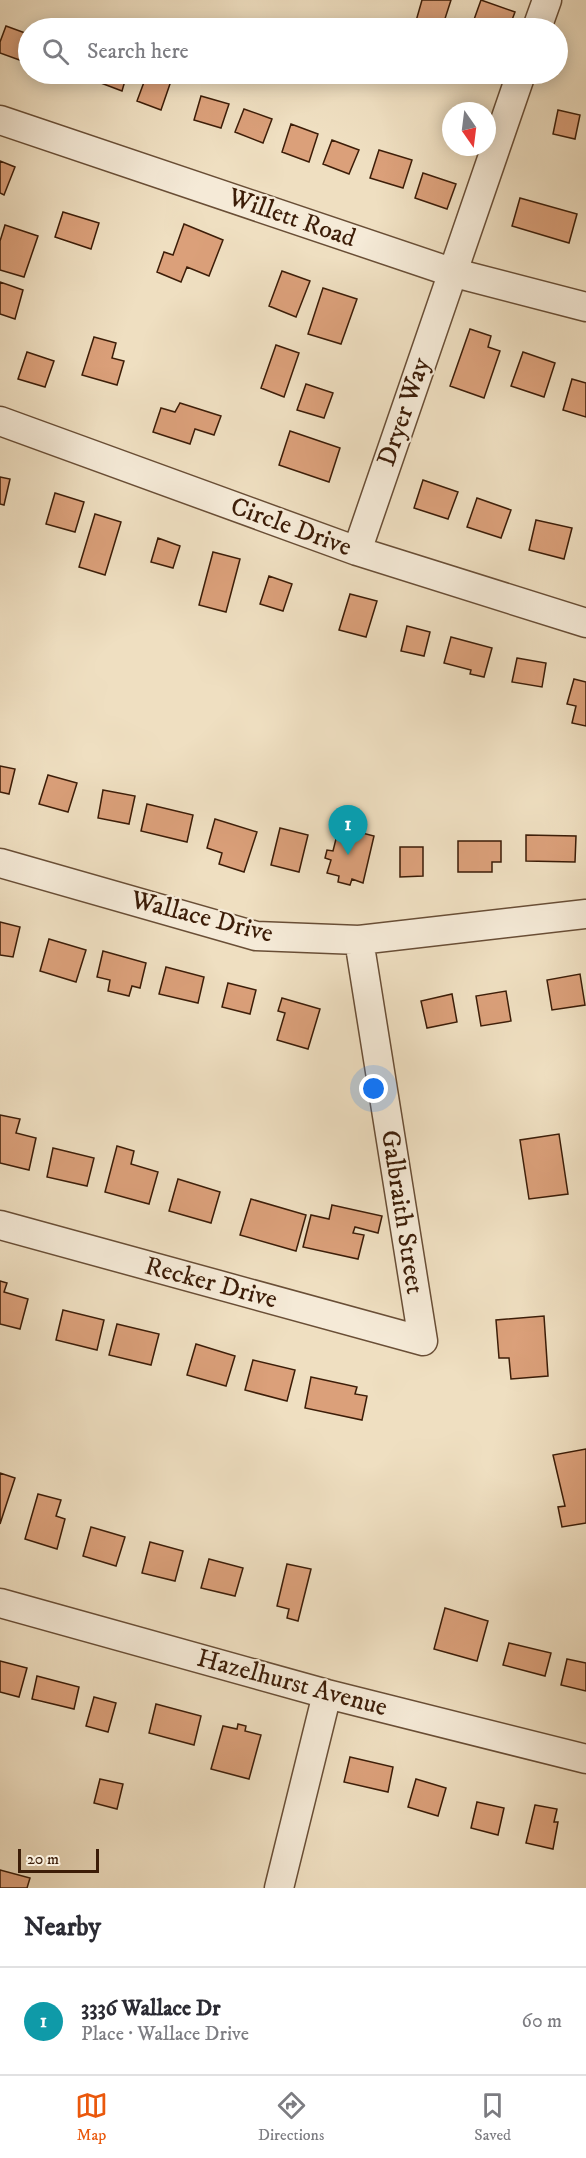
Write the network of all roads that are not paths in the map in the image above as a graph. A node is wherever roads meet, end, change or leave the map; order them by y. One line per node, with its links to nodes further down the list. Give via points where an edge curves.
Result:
1 (547, 0): 2 (street)
2 (541, 18)
3 (517, 84): 5 (street, Dryer Way)
4 (0, 120): 5 (street, Willett Road)
5 (451, 272): 6 (street, Willett Road); 8 (street, Dryer Way)
6 (586, 307)
7 (0, 421): 8 (street, Circle Drive)
8 (357, 551): 9 (street, Circle Drive)
9 (586, 623)
10 (0, 863): 12 (street, Wallace Drive, via 256,936)
11 (586, 914): 12 (street, Wallace Drive)
12 (359, 940): 14 (street, Galbraith Street)
13 (0, 1225): 14 (street, Recker Drive)
14 (423, 1341)
15 (0, 1603): 16 (street, Hazelhurst Avenue)
16 (327, 1694): 17 (street, Hazelhurst Avenue); 18 (street)
17 (586, 1759)
18 (279, 1888)

